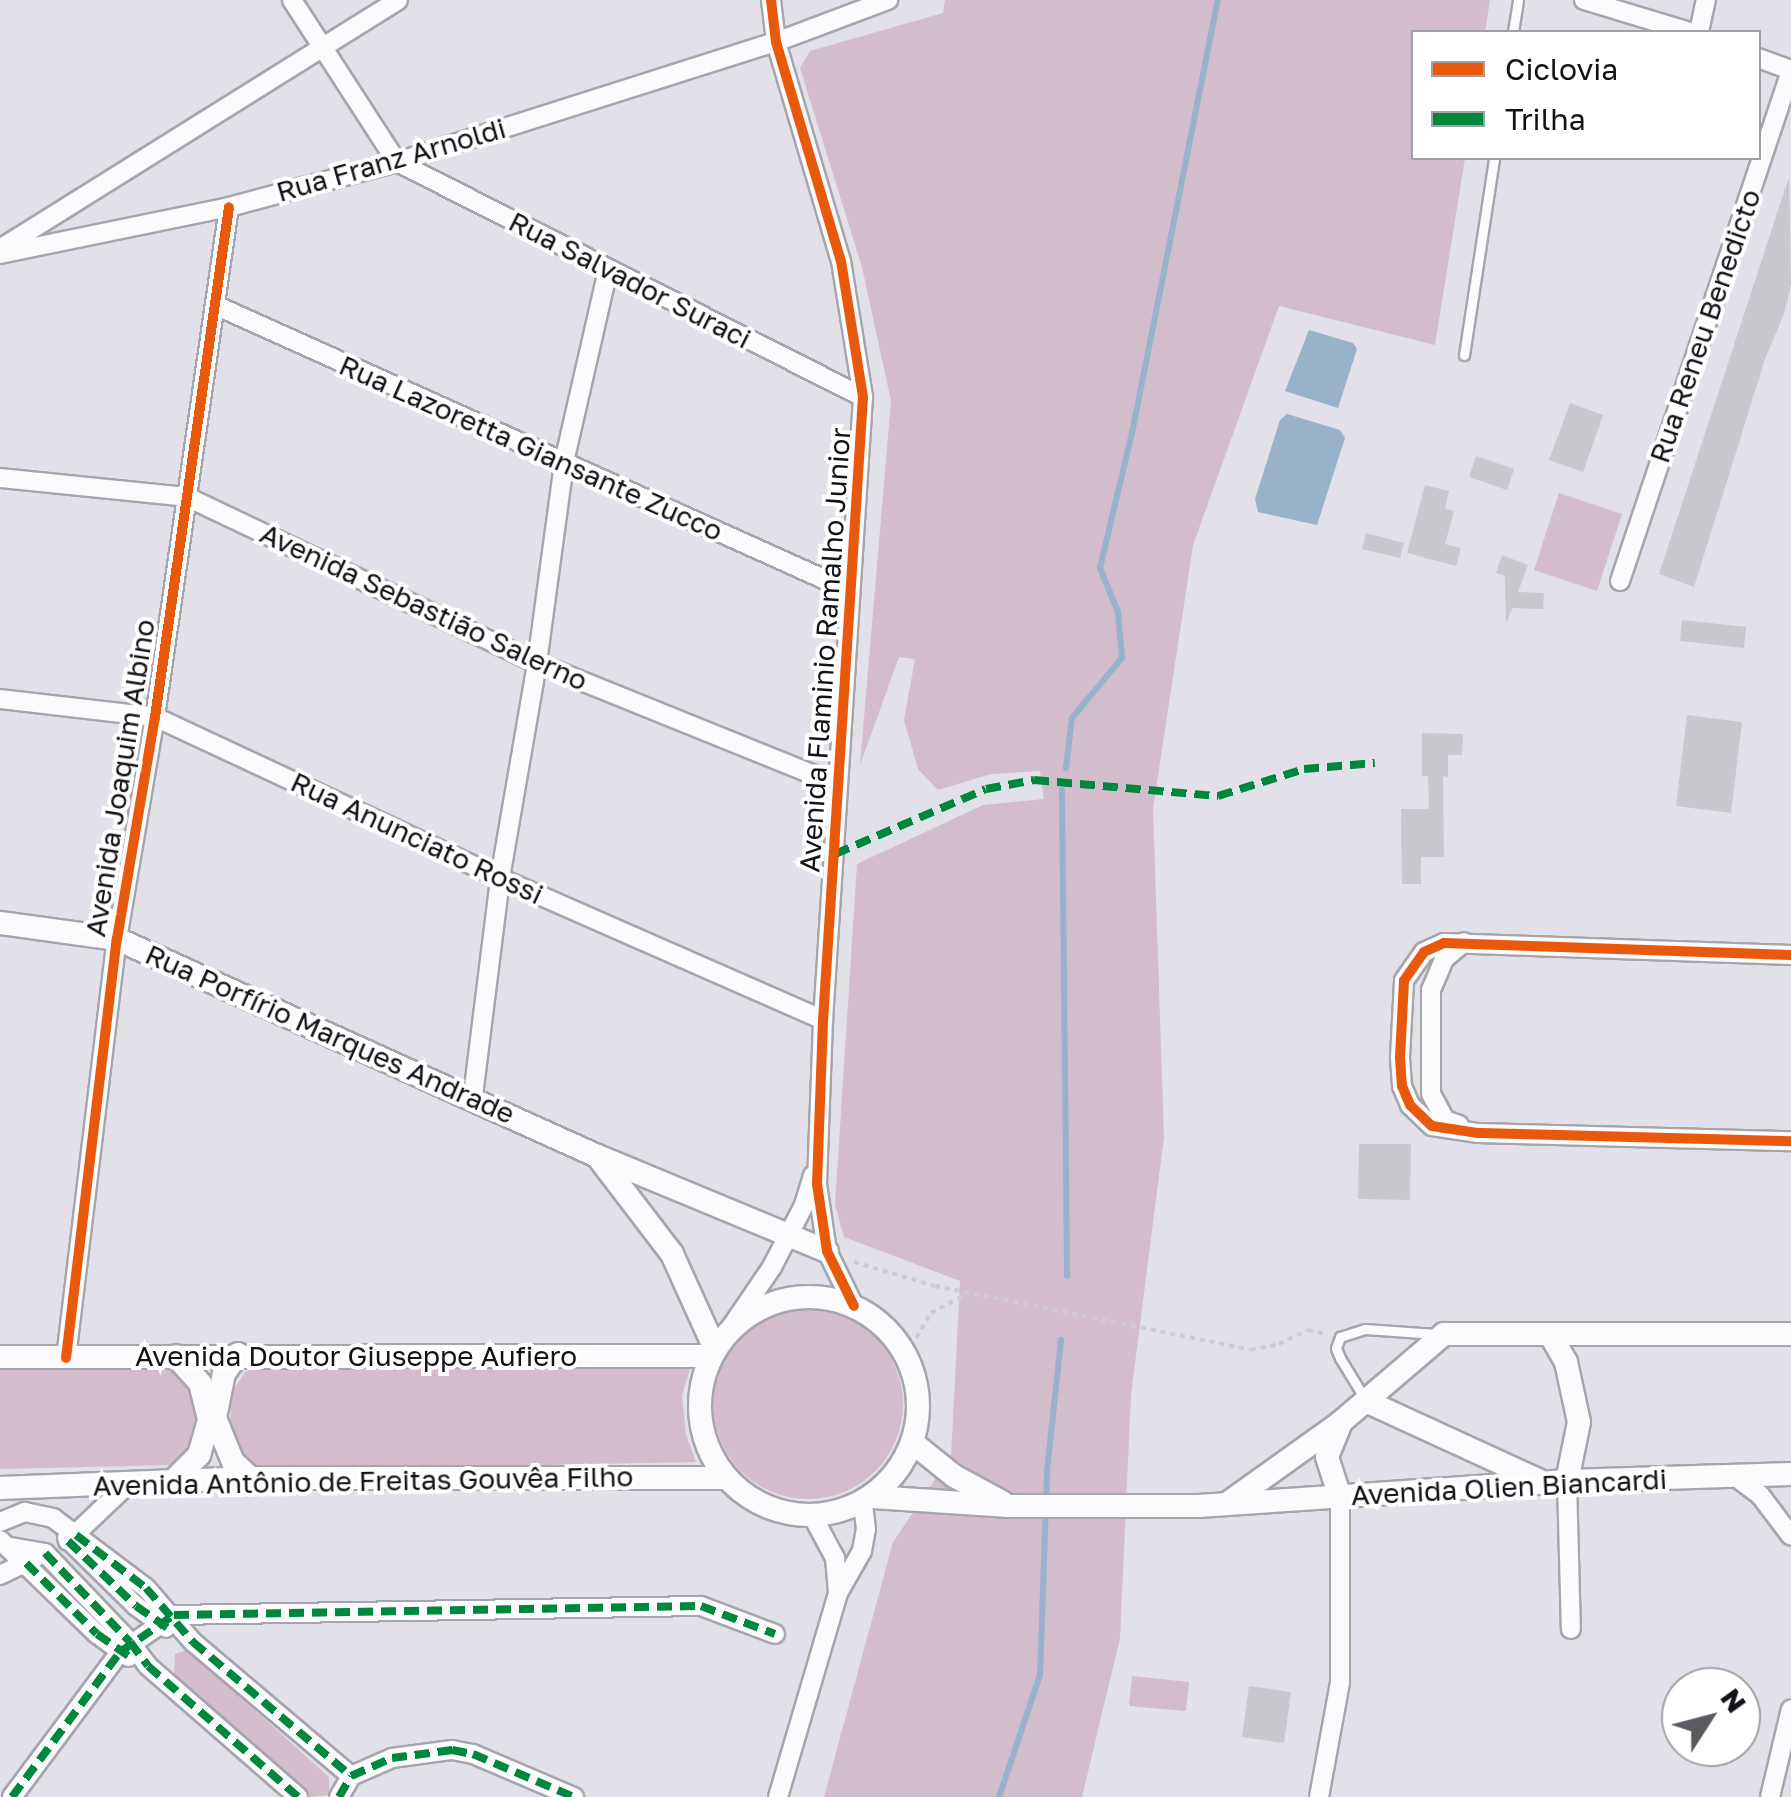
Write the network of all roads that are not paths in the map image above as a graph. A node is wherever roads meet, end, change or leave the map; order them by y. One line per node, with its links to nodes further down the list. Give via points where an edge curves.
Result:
1 (292, 0): 12 (street)
2 (398, 0): 12 (street)
3 (770, 0): 11 (street, Avenida Flaminio Ramalho Junior)
4 (888, 0): 11 (street, Rua Franz Arnoldi)
5 (1518, 0): 8 (lane)
6 (1584, 0): 9 (street)
7 (1706, 0): 10 (street)
8 (1513, 30)
9 (1682, 30)
10 (1699, 30)
11 (776, 42): 16 (street, Rua Franz Arnoldi); 22 (street, Avenida Flaminio Ramalho Junior, via 842,261)
12 (322, 46): 16 (street); 18 (street)
13 (1761, 59): 14 (street)
14 (1791, 71): 26 (street, Rua Reneu Benedicto)
15 (1494, 160): 21 (lane)
16 (397, 162): 17 (street, Rua Franz Arnoldi); 19 (street, Rua Salvador Suraci)
17 (228, 207): 18 (street, Rua Franz Arnoldi); 20 (street, Avenida Joaquim Albino)
18 (0, 251)
19 (608, 270): 22 (street, Rua Salvador Suraci); 23 (street)
20 (215, 305): 23 (street, Rua Lazoretta Giansante Zucco); 25 (street, Avenida Joaquim Albino)
21 (1464, 354)
22 (863, 397): 27 (street, Avenida Flaminio Ramalho Junior)
23 (564, 462): 27 (street, Rua Lazoretta Giansante Zucco); 28 (street)
24 (0, 478): 25 (street, Avenida Sebastião Salerno)
25 (186, 497): 28 (street, Avenida Sebastião Salerno); 30 (street, Avenida Joaquim Albino)
26 (1620, 581)
27 (848, 590): 31 (street, Avenida Flaminio Ramalho Junior)
28 (537, 663): 31 (street, Avenida Sebastião Salerno); 32 (street)
29 (0, 699): 30 (street, Rua Anunciato Rossi)
30 (156, 717): 32 (street, Rua Anunciato Rossi); 34 (street, Avenida Joaquim Albino)
31 (837, 784): 37 (street, Avenida Flaminio Ramalho Junior)
32 (500, 878): 37 (street, Rua Anunciato Rossi); 38 (street)
33 (0, 923): 34 (street, Rua Porfírio Marques Andrade)
34 (116, 939): 38 (street, Rua Porfírio Marques Andrade); 53 (street, Avenida Joaquim Albino)
35 (1464, 942): 36 (street); 39 (street, via 1432,978 1431,1094 1445,1120); 39 (street, via 1424,952 1404,981 1402,1086 1432,1126)
36 (1791, 955)
37 (823, 1020): 41 (street, Avenida Flaminio Ramalho Junior)
38 (473, 1096): 42 (street, Rua Porfírio Marques Andrade)
39 (1478, 1133): 40 (street)
40 (1791, 1141)
41 (820, 1151): 43 (street, Avenida Flaminio Ramalho Junior); 44 (street, Avenida Flaminio Ramalho Junior, via 817,1184)
42 (595, 1155): 43 (street, Rua Porfírio Marques Andrade); 49 (street, Rua Porfírio Marques Andrade, via 672,1254)
43 (787, 1237): 44 (street, Rua Porfírio Marques Andrade); 49 (street, Avenida Flaminio Ramalho Junior)
44 (828, 1251): 45 (street, Avenida Flaminio Ramalho Junior)
45 (854, 1306): 49 (street, via 808,1296 786,1299 744,1318); 56 (street, via 906,1355 918,1389)
46 (1444, 1334): 48 (street); 54 (street); 54 (lane, via 1365,1329 1340,1338 1340,1358)
47 (1791, 1334): 48 (street)
48 (1551, 1336): 62 (street, via 1566,1362 1580,1422)
49 (718, 1346): 50 (street, Avenida Doutor Giuseppe Aufiero); 60 (street, via 701,1387 700,1419 708,1450)
50 (238, 1354): 51 (street, Avenida Doutor Giuseppe Aufiero); 59 (street, via 216,1395 215,1418 221,1442)
51 (176, 1356): 53 (street, Avenida Doutor Giuseppe Aufiero); 61 (street, via 200,1383 209,1419 199,1455)
52 (0, 1357): 53 (street, Avenida Doutor Giuseppe Aufiero)
53 (66, 1358)
54 (1366, 1400): 55 (street); 62 (street)
55 (1341, 1422): 65 (street, via 1326,1456); 67 (street)
56 (913, 1443): 66 (street, via 897,1473); 68 (street, Avenida Olien Biancardi, via 954,1476)
57 (1791, 1474): 58 (street, Avenida Olien Biancardi)
58 (1736, 1476): 62 (street, Avenida Olien Biancardi); 72 (street)
59 (250, 1478): 60 (street, Avenida Antônio de Freitas Gouvêa Filho); 61 (street, Avenida Antônio de Freitas Gouvêa Filho)
60 (726, 1478): 69 (street, via 766,1506)
61 (174, 1481): 63 (street, Avenida Antônio de Freitas Gouvêa Filho)
62 (1555, 1482): 65 (street, Avenida Olien Biancardi); 78 (street)
63 (128, 1484): 64 (street, Avenida Antônio de Freitas Gouvêa Filho); 71 (street)
64 (0, 1488)
65 (1340, 1496): 67 (street, Avenida Olien Biancardi); 88 (street, via 1340,1682)
66 (868, 1500): 68 (street, Avenida Olien Biancardi); 69 (street); 77 (street, via 862,1551)
67 (1227, 1504): 68 (street, Avenida Olien Biancardi)
68 (1014, 1506)
69 (813, 1516): 77 (street, via 835,1558)
70 (0, 1522): 71 (street, via 43,1513)
71 (68, 1534): 74 (street); 79 (street)
72 (1791, 1536)
73 (6, 1544): 74 (street); 75 (street)
74 (45, 1553): 75 (street); 79 (street)
75 (26, 1562): 76 (street); 79 (street)
76 (0, 1575)
77 (838, 1593): 87 (street)
78 (1572, 1629)
79 (146, 1633): 80 (street, via 701,1606); 82 (street, via 193,1642); 83 (street); 84 (street, via 148,1666)
80 (775, 1634)
81 (1791, 1710): 89 (street)
82 (351, 1776): 85 (street); 86 (street, via 392,1758 452,1750)
83 (12, 1797)
84 (298, 1797)
85 (340, 1797)
86 (574, 1797)
87 (778, 1797)
88 (1319, 1797)
89 (1770, 1797)

